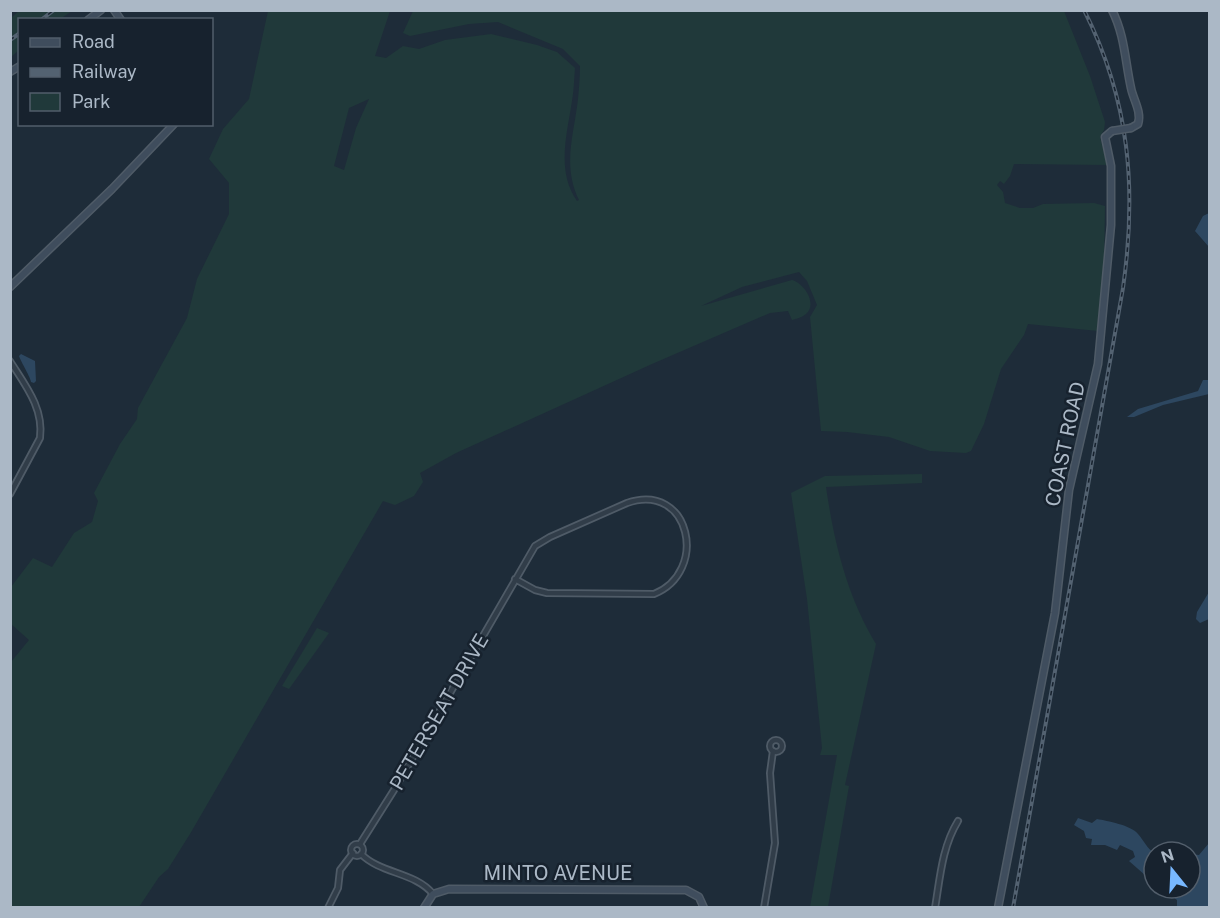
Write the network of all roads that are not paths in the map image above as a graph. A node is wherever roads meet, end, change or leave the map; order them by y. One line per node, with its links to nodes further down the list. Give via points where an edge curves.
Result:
1 (1112, 10): 18 (street, COAST ROAD, bridge, via 1124,39 1138,124 1112,131 1105,137 1111,166 1111,225 1098,364 1069,490 1055,613)
2 (172, 126): 3 (street)
3 (10, 287)
4 (10, 361): 5 (street, via 36,404 42,429)
5 (10, 494)
6 (515, 579): 6 (street, PETERSEAT DRIVE, via 547,593 654,594 676,580 684,565 683,522 672,508 657,500 627,502 538,544); 9 (street, PETERSEAT DRIVE)
7 (773, 751): 16 (street, via 770,773 774,843)
8 (958, 821): 17 (street, via 945,850)
9 (360, 844): 10 (street, via 352,846); 11 (street)
10 (353, 853): 11 (street); 13 (street, via 340,870 338,888)
11 (361, 854): 12 (street, via 372,863 421,883)
12 (433, 894): 14 (street); 15 (street, MINTO AVENUE, via 449,889 686,890 699,897)
13 (328, 908)
14 (424, 908)
15 (704, 908)
16 (764, 908)
17 (936, 908)
18 (998, 908)

